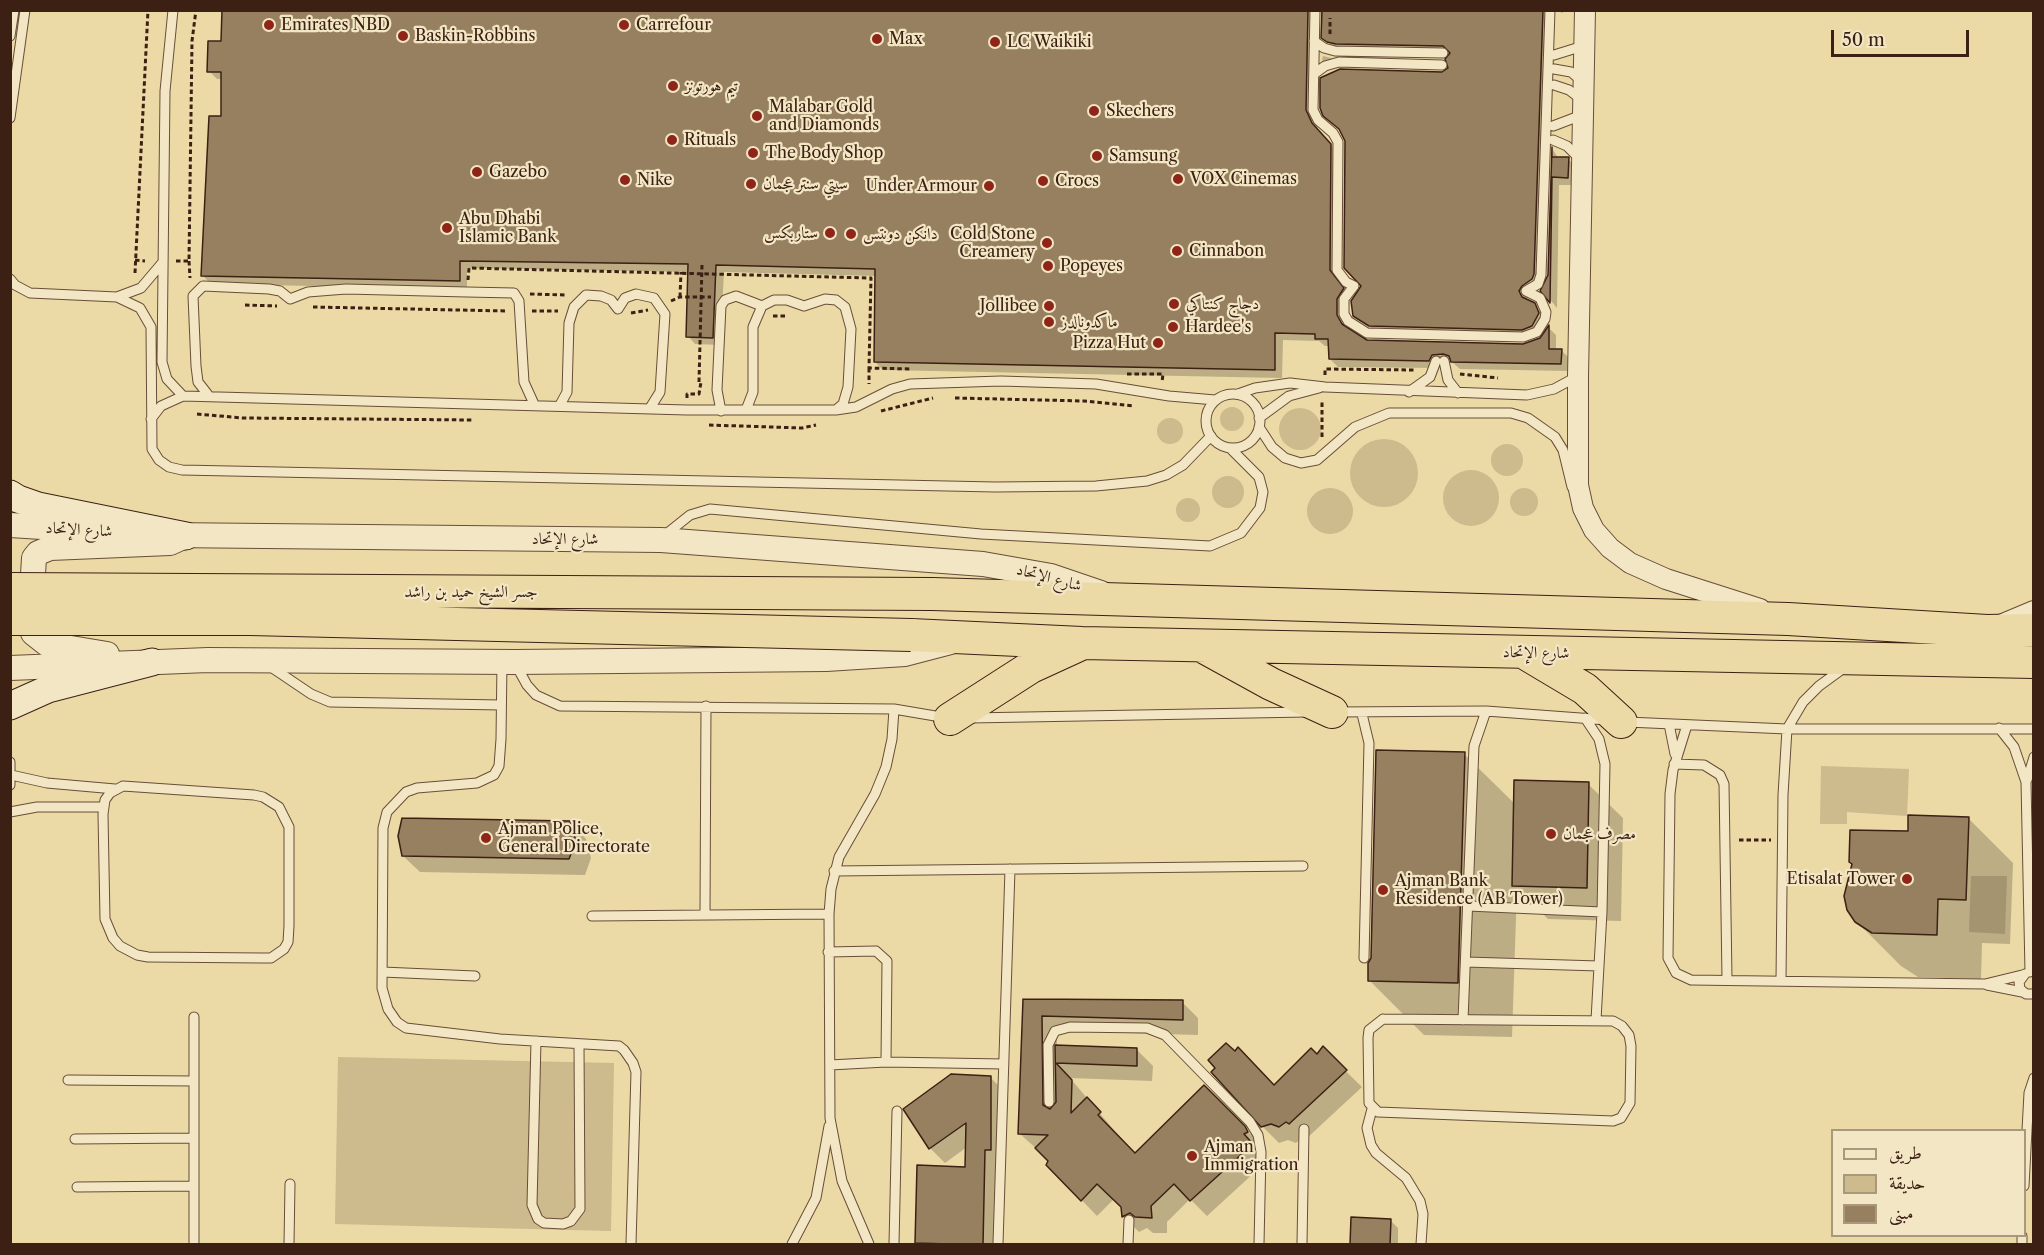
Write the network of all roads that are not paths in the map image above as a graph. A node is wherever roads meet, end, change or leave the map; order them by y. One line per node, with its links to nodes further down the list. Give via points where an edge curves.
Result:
1 (14, 10): 7 (lane)
2 (25, 10): 17 (lane)
3 (173, 10): 21 (lane, via 165,79)
4 (1315, 10): 8 (lane)
5 (1550, 10): 14 (lane, via 1541,275 1538,284 1526,291 1540,298 1546,312 1542,326 1531,335 1367,333 1353,327 1344,314 1344,299 1354,286 1337,270 1338,146 1336,137 1315,115)
6 (1585, 10): 9 (street)
7 (10, 36)
8 (1314, 41): 10 (lane, via 1335,51); 14 (lane)
9 (1584, 45): 11 (lane); 16 (street)
10 (1443, 53)
11 (1554, 55)
12 (1442, 65): 14 (lane, via 1339,62)
13 (1554, 69): 16 (lane, via 1571,72)
14 (1314, 74)
15 (1554, 85): 16 (lane)
16 (1583, 100): 18 (lane); 20 (street)
17 (10, 118)
18 (1554, 126)
19 (1553, 140): 20 (lane, via 1574,152)
20 (1582, 166): 25 (street)
21 (164, 261): 23 (lane, via 150,281); 30 (lane, via 162,362 167,379)
22 (10, 279): 23 (lane, via 30,293)
23 (117, 297): 39 (lane, via 140,308 151,327)
24 (762, 306): 36 (lane, via 753,327 753,392); 37 (lane, via 774,300 804,306 825,299 836,300 845,307 849,317 848,387 843,404); 38 (lane, via 736,296 721,306 717,390)
25 (1578, 376): 28 (lane, via 1554,389 1527,395); 44 (street, via 1578,485)
26 (1324, 387): 27 (lane); 29 (lane, via 1290,383); 40 (lane, via 1289,396)
27 (1409, 392): 28 (lane); 28 (lane, via 1430,377 1440,361)
28 (1458, 393)
29 (1238, 394): 32 (lane); 40 (lane, via 1256,407)
30 (183, 396): 31 (lane); 39 (lane, via 161,406)
31 (209, 396): 33 (lane); 33 (lane, via 198,382 196,366 193,296 203,286 269,289 290,299 308,292 346,290 514,293 521,311 524,381)
32 (1215, 400): 37 (lane, via 1096,384 930,382 902,386 856,407); 41 (lane, via 1206,421)
33 (534, 404): 34 (lane)
34 (560, 405): 35 (lane); 35 (lane, via 567,392 574,307 586,296 606,297 618,309 625,298 636,294 654,298 664,314 660,392)
35 (650, 408): 38 (lane)
36 (746, 410): 37 (lane); 38 (lane)
37 (836, 410)
38 (721, 411)
39 (151, 419): 41 (lane, via 152,449 164,464 182,470 995,487 1147,481 1183,465)
40 (1259, 423): 42 (lane, via 1248,443); 44 (lane, via 1272,447 1285,458 1301,463 1317,460 1355,427 1389,413 1511,413 1528,418 1555,437)
41 (1211, 436): 42 (lane)
42 (1230, 448): 47 (lane, via 1259,477 1263,492 1260,508 1241,533 1210,546 981,534 710,509 690,514)
43 (10, 494): 46 (main road, via 38,506)
44 (1583, 508): 53 (street, via 1594,530 1630,563 1666,579)
45 (10, 525): 46 (street, شارع الإتحاد)
46 (186, 536): 47 (street, شارع الإتحاد); 63 (street, via 170,543 50,548 38,553 32,564 30,624 39,640)
47 (661, 540): 50 (street, شارع الإتحاد, via 982,564 1051,576)
48 (10, 590): 49 (highway, جسر الشيخ حميد بن راشد, bridge)
49 (932, 594): 50 (highway, شارع الإتحاد)
50 (1114, 598): 53 (highway, شارع الإتحاد)
51 (2034, 611): 55 (street)
52 (10, 619): 56 (highway, جسر الشيخ حميد بن راشد, bridge, via 262,619)
53 (1788, 619): 55 (highway, شارع الإتحاد)
54 (2034, 630): 55 (highway, شارع الإتحاد)
55 (1987, 631)
56 (911, 635): 57 (highway, شارع الإتحاد)
57 (967, 636): 58 (highway, شارع الإتحاد); 64 (street, شارع الإتحاد, via 939,647 872,658)
58 (1082, 643): 59 (highway, شارع الإتحاد); 75 (highway, via 1031,667)
59 (1199, 644): 60 (highway, شارع الإتحاد); 72 (highway)
60 (1525, 653): 61 (highway, شارع الإتحاد); 76 (highway, via 1585,690)
61 (1857, 659): 65 (highway, شارع الإتحاد); 80 (lane, via 1803,702)
62 (261, 661): 63 (street, شارع الإتحاد); 64 (street, شارع الإتحاد); 67 (lane, via 330,702)
63 (152, 662): 66 (street, شارع الإتحاد); 68 (main road, via 48,689)
64 (509, 662): 67 (lane); 69 (lane, via 536,695 560,706)
65 (2034, 662)
66 (10, 668)
67 (501, 705): 102 (lane, via 498,766 494,775 477,783 417,788 406,792 387,812 382,828)
68 (10, 706)
69 (706, 706): 70 (lane); 96 (lane)
70 (894, 709): 75 (lane); 92 (lane, via 886,767)
71 (1486, 711): 73 (lane); 74 (lane); 93 (lane, via 1474,746)
72 (1332, 712): 73 (lane); 75 (lane)
73 (1362, 714): 99 (lane, via 1369,743)
74 (1585, 718): 76 (lane); 94 (lane, via 1599,739 1605,764)
75 (950, 719)
76 (1621, 722): 77 (lane)
77 (1669, 724): 78 (lane); 84 (lane)
78 (1687, 725): 80 (lane); 84 (lane)
79 (1999, 728): 80 (lane); 81 (lane); 86 (lane, via 2014,747)
80 (1787, 729): 106 (lane)
81 (2034, 729)
82 (2034, 758): 86 (lane)
83 (10, 762): 85 (lane)
84 (1675, 762): 105 (lane, via 1704,765 1720,775 1724,784); 105 (lane, via 1670,794 1668,958 1671,966 1690,980)
85 (11, 780): 87 (lane)
86 (2026, 782): 103 (lane)
87 (115, 789): 88 (lane); 88 (lane, via 130,786 254,795 279,807 288,827 289,926 284,949 278,955 262,958 148,957 120,945 105,919)
88 (103, 807): 89 (lane, via 36,807)
89 (10, 812)
90 (1303, 866): 91 (lane)
91 (1010, 869): 92 (lane); 116 (lane)
92 (834, 871): 95 (lane)
93 (1468, 906): 94 (lane); 100 (lane)
94 (1602, 912): 101 (lane)
95 (829, 914): 96 (lane); 98 (lane)
96 (705, 915): 97 (lane)
97 (592, 916)
98 (828, 952): 115 (lane, via 876,951 886,961); 117 (lane)
99 (1364, 958)
100 (1466, 962): 101 (lane); 111 (lane)
101 (1599, 966): 112 (lane)
102 (382, 972): 104 (lane); 113 (lane, via 388,1009 406,1028)
103 (2029, 973): 107 (lane); 108 (lane, via 2019,985)
104 (475, 976)
105 (1727, 979): 106 (lane)
106 (1781, 980): 107 (lane)
107 (1985, 984): 108 (lane)
108 (2022, 992): 109 (lane)
109 (2034, 994)
110 (194, 1017): 120 (lane)
111 (1463, 1020): 112 (lane); 122 (lane, via 1383,1019 1375,1023 1368,1038 1368,1096)
112 (1596, 1020): 122 (lane, via 1612,1021 1629,1035 1630,1103 1621,1118 1613,1121)
113 (536, 1041): 114 (lane); 114 (lane, via 532,1205 544,1223 571,1221 580,1209)
114 (579, 1044): 136 (lane, via 619,1046 628,1054 636,1072)
115 (886, 1062): 116 (lane); 117 (lane)
116 (1004, 1064): 139 (lane)
117 (830, 1065): 124 (lane)
118 (2034, 1078): 128 (lane, via 2029,1093)
119 (68, 1080): 120 (lane)
120 (194, 1081): 126 (lane)
121 (1049, 1102): 141 (lane, via 1048,1045 1055,1031 1070,1027 1147,1028 1165,1035 1258,1135)
122 (1372, 1109): 143 (lane, via 1368,1128 1371,1146 1406,1178 1420,1201)
123 (897, 1111): 138 (lane)
124 (830, 1118): 133 (lane, via 842,1181); 137 (lane, via 816,1197)
125 (1304, 1129): 142 (lane)
126 (194, 1138): 127 (lane); 130 (lane)
127 (75, 1139)
128 (2026, 1163)
129 (290, 1184): 135 (lane)
130 (194, 1186): 131 (lane); 134 (lane)
131 (77, 1187)
132 (1129, 1220): 140 (lane)
133 (867, 1243)
134 (194, 1245)
135 (289, 1245)
136 (631, 1245)
137 (792, 1245)
138 (894, 1245)
139 (998, 1245)
140 (1128, 1245)
141 (1259, 1245)
142 (1302, 1245)
143 (1421, 1245)

